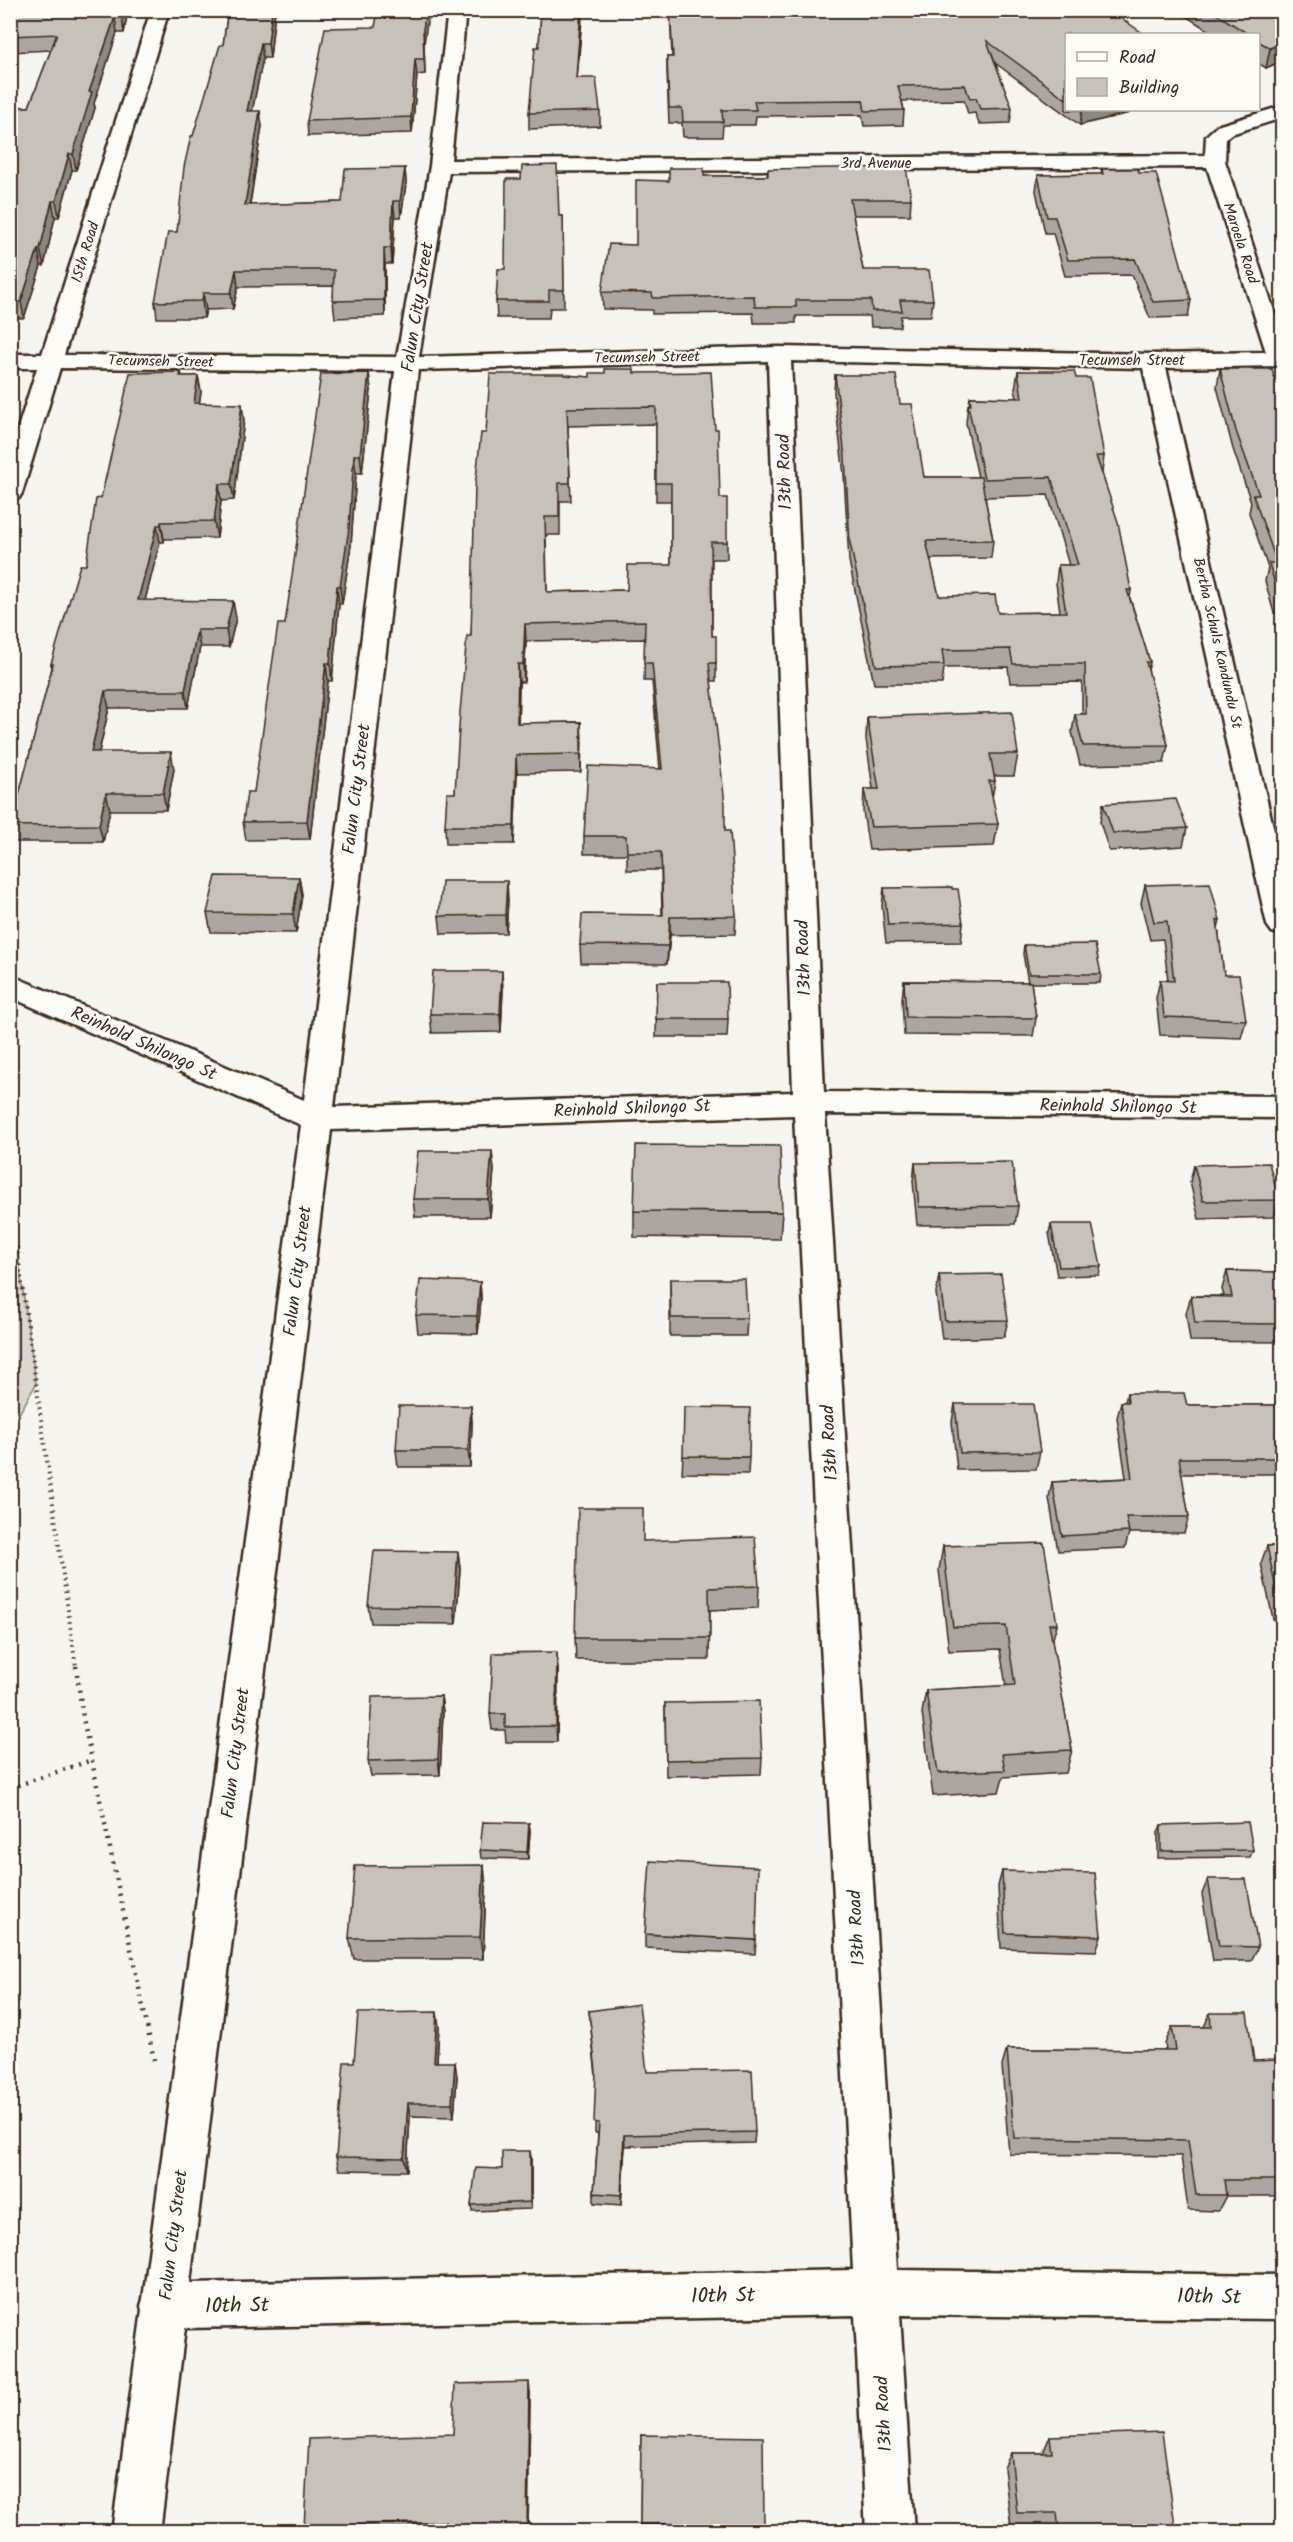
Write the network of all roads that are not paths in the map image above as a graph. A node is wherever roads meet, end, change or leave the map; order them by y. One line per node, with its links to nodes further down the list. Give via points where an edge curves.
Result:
1 (160, 10): 9 (street, 15th Road)
2 (457, 10): 5 (street, Falun City Street)
3 (1282, 112): 4 (street, via 1224,130 1216,136)
4 (1215, 161): 5 (street, 3rd Avenue); 7 (street, Maroela Road)
5 (440, 166): 11 (street, Falun City Street)
6 (779, 354): 10 (street, Tecumseh Street); 11 (street, Tecumseh Street); 15 (street, 13th Road)
7 (1281, 359): 10 (street, Tecumseh Street)
8 (10, 360): 9 (street, Tecumseh Street)
9 (51, 360): 11 (street, Tecumseh Street); 12 (street, 15th Road)
10 (1153, 361): 13 (street, Bertha Schuls Kandundu St)
11 (407, 364): 17 (street, Falun City Street)
12 (10, 494)
13 (1282, 925)
14 (10, 985): 17 (street, Reinhold Shilongo St)
15 (809, 1102): 16 (street, Reinhold Shilongo St); 17 (street, Reinhold Shilongo St); 18 (street, 13th Road)
16 (1282, 1107)
17 (317, 1119): 20 (street, Falun City Street)
18 (876, 2292): 19 (street, 10th St); 20 (street, 10th St); 22 (street, 13th Road)
19 (1282, 2297)
20 (164, 2307): 21 (street, Falun City Street)
21 (136, 2532)
22 (890, 2532)

